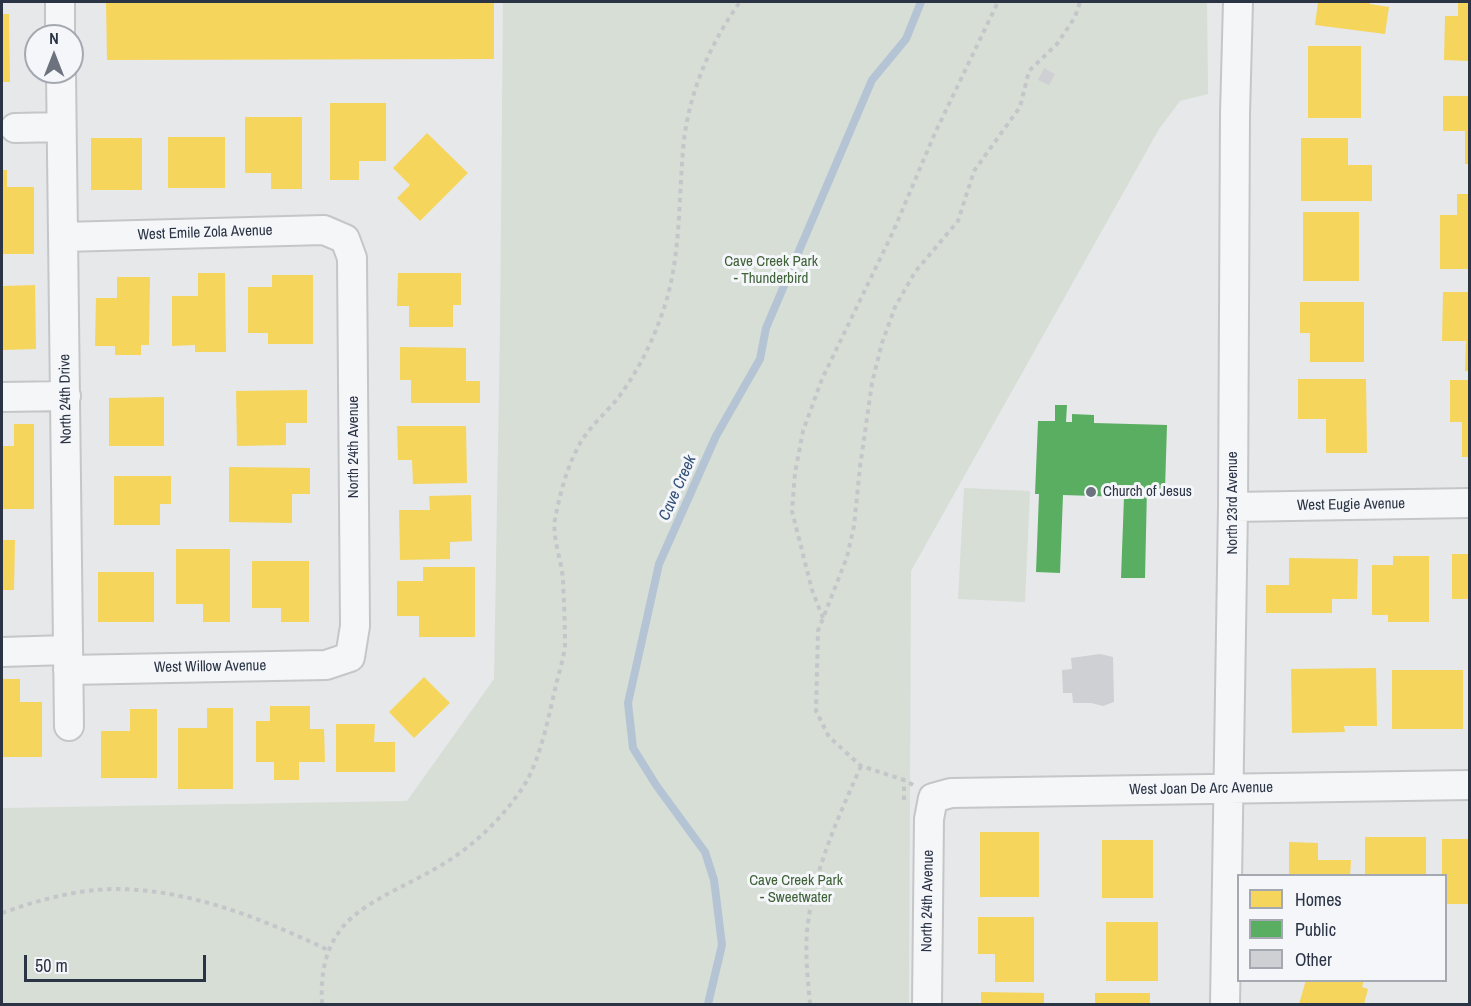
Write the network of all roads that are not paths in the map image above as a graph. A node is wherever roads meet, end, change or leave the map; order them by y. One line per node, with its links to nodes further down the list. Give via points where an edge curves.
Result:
1 (60, 2): 3 (street)
2 (1238, 2): 12 (street, North 23rd Avenue)
3 (60, 24)
4 (61, 84): 5 (street, North 24th Drive)
5 (61, 127): 6 (street); 7 (street, North 24th Drive)
6 (6, 129)
7 (63, 237): 8 (street, West Emile Zola Avenue, via 324,230); 9 (street, North 24th Drive)
8 (345, 239): 14 (street, North 24th Avenue, via 352,258 355,626)
9 (66, 396): 10 (street); 15 (street, North 24th Drive)
10 (2, 397)
11 (1470, 503): 12 (street, West Eugie Avenue)
12 (1233, 507): 18 (street, North 23rd Avenue)
13 (2, 652): 15 (street, West Willow Avenue)
14 (350, 657): 15 (street, West Willow Avenue, via 326,665)
15 (68, 660): 16 (street, North 24th Drive)
16 (69, 726)
17 (1470, 785): 18 (street, West Joan De Arc Avenue)
18 (1228, 788): 19 (street, West Joan De Arc Avenue, via 951,793); 21 (street, North 23rd Avenue)
19 (933, 798): 20 (street, North 24th Avenue, via 929,819)
20 (927, 1005)
21 (1225, 1005)

